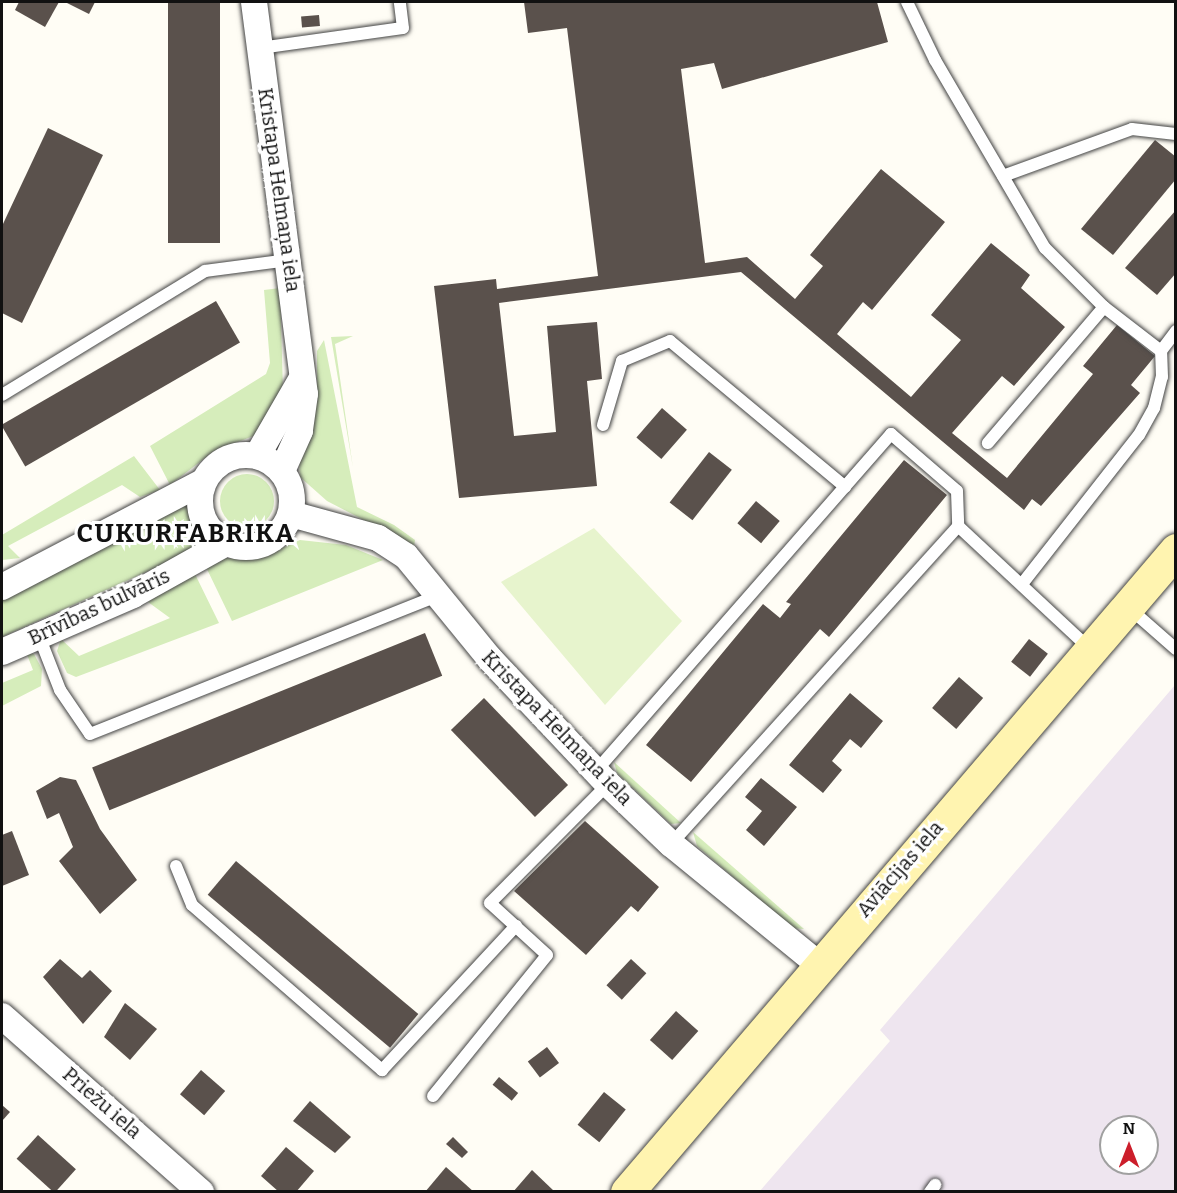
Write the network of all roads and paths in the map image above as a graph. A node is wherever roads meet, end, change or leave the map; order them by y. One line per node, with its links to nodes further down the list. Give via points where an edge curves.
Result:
1 (254, 2): 4 (street, Kristapa Helmaņa iela)
2 (400, 2): 4 (lane, via 403,28)
3 (907, 2): 6 (lane)
4 (260, 48): 7 (street, Kristapa Helmaņa iela)
5 (1176, 134): 6 (lane, via 1132,129)
6 (1003, 176): 8 (lane, via 1045,248)
7 (288, 261): 11 (street, Kristapa Helmaņa iela); 12 (lane, via 205,271)
8 (1104, 307): 10 (lane); 14 (lane)
9 (1176, 330): 10 (lane)
10 (1161, 351): 23 (lane, via 1162,377 1154,408 1139,435)
11 (302, 378): 15 (street); 16 (street, Kristapa Helmaņa iela, via 306,410)
12 (2, 395)
13 (603, 425): 18 (lane, via 622,361 670,341)
14 (988, 443)
15 (257, 456): 16 (street); 17 (street, via 226,460)
16 (282, 471): 19 (street, via 290,484)
17 (203, 482): 21 (street, via 202,517); 24 (street)
18 (845, 487): 20 (lane, via 891,434 957,491); 31 (lane)
19 (291, 514): 21 (street, via 273,540 242,548); 25 (street, Kristapa Helmaņa iela, via 378,538 406,556)
20 (958, 526): 23 (lane); 32 (lane)
21 (226, 543): 27 (street, Brīvības bulvāris, via 133,595)
22 (1176, 550): 26 (main road, Aviācijas iela)
23 (1022, 584): 29 (lane)
24 (2, 586)
25 (436, 596): 27 (lane, via 90,734 60,690); 31 (street, Kristapa Helmaņa iela)
26 (1127, 606): 28 (lane); 29 (main road, Aviācijas iela)
27 (39, 636): 30 (street, Brīvības bulvāris)
28 (1175, 647)
29 (1090, 649): 35 (main road, Aviācijas iela)
30 (2, 652)
31 (602, 777): 32 (street, Kristapa Helmaņa iela, via 644,825); 34 (lane, via 490,903)
32 (671, 844): 35 (street, Kristapa Helmaņa iela)
33 (176, 866): 34 (lane, via 192,905 382,1070)
34 (516, 926): 37 (lane, via 547,956)
35 (818, 964): 39 (main road, Aviācijas iela)
36 (2, 1016): 38 (street, Priežu iela)
37 (433, 1096)
38 (201, 1191)
39 (627, 1191)

